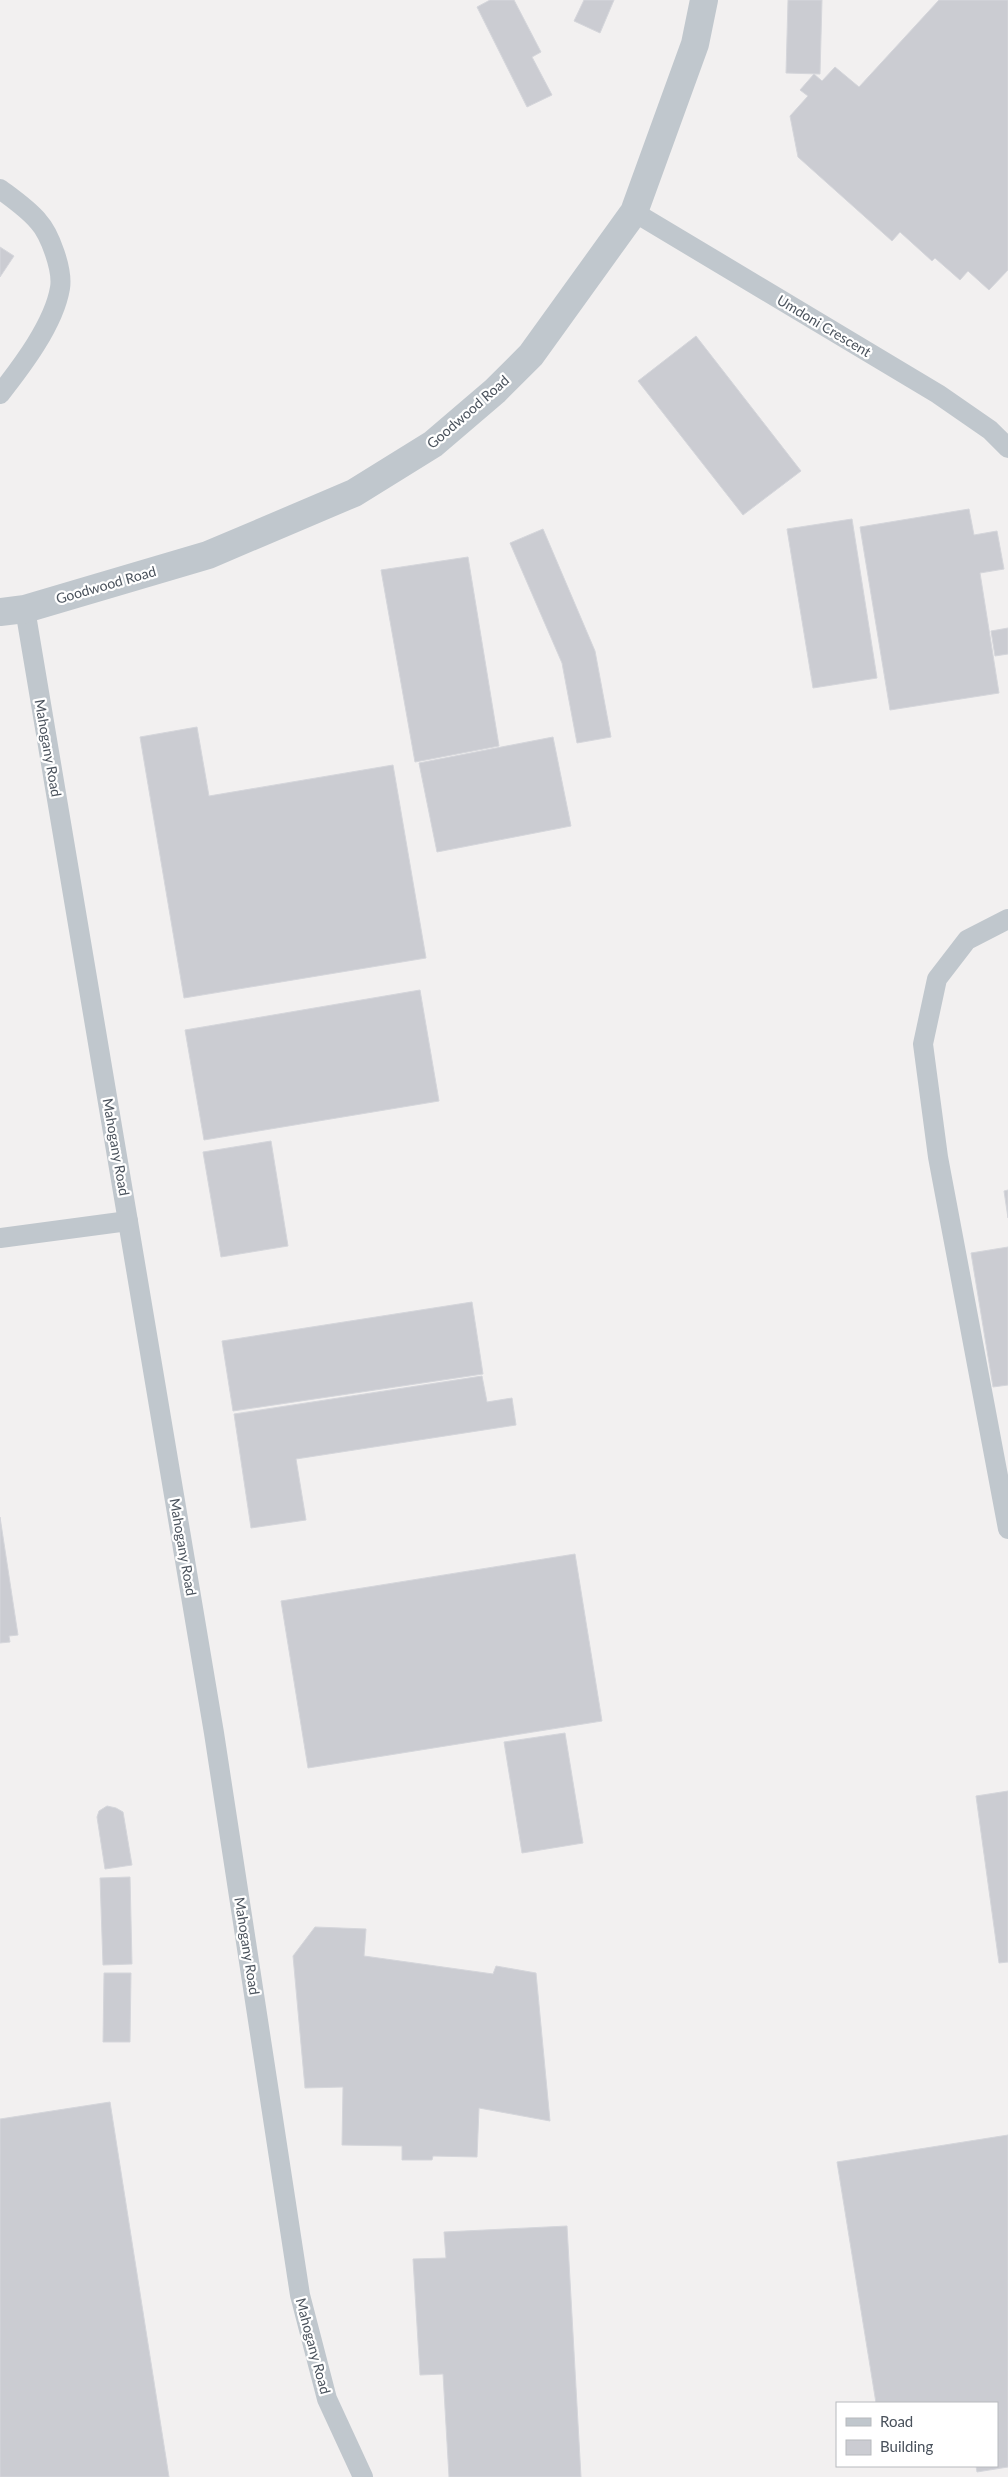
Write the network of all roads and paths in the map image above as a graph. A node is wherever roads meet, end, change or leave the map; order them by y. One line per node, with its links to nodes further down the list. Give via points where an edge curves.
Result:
1 (704, 0): 3 (street, Goodwood Road, via 694,44)
2 (0, 189): 4 (lane, via 38,221 52,242 60,287 49,319 19,370)
3 (634, 212): 5 (lane, Umdoni Crescent, via 938,394 990,430); 6 (street, Goodwood Road, via 531,355 433,444 354,493 208,555)
4 (0, 394)
5 (1008, 448)
6 (13, 610): 8 (lane, Mahogany Road)
7 (1008, 919): 10 (lane, via 967,940 937,979 923,1044 938,1157)
8 (128, 1221): 9 (lane); 11 (lane, Mahogany Road, via 214,1733 300,2295 327,2399)
9 (0, 1238)
10 (1008, 1529)
11 (363, 2477)

